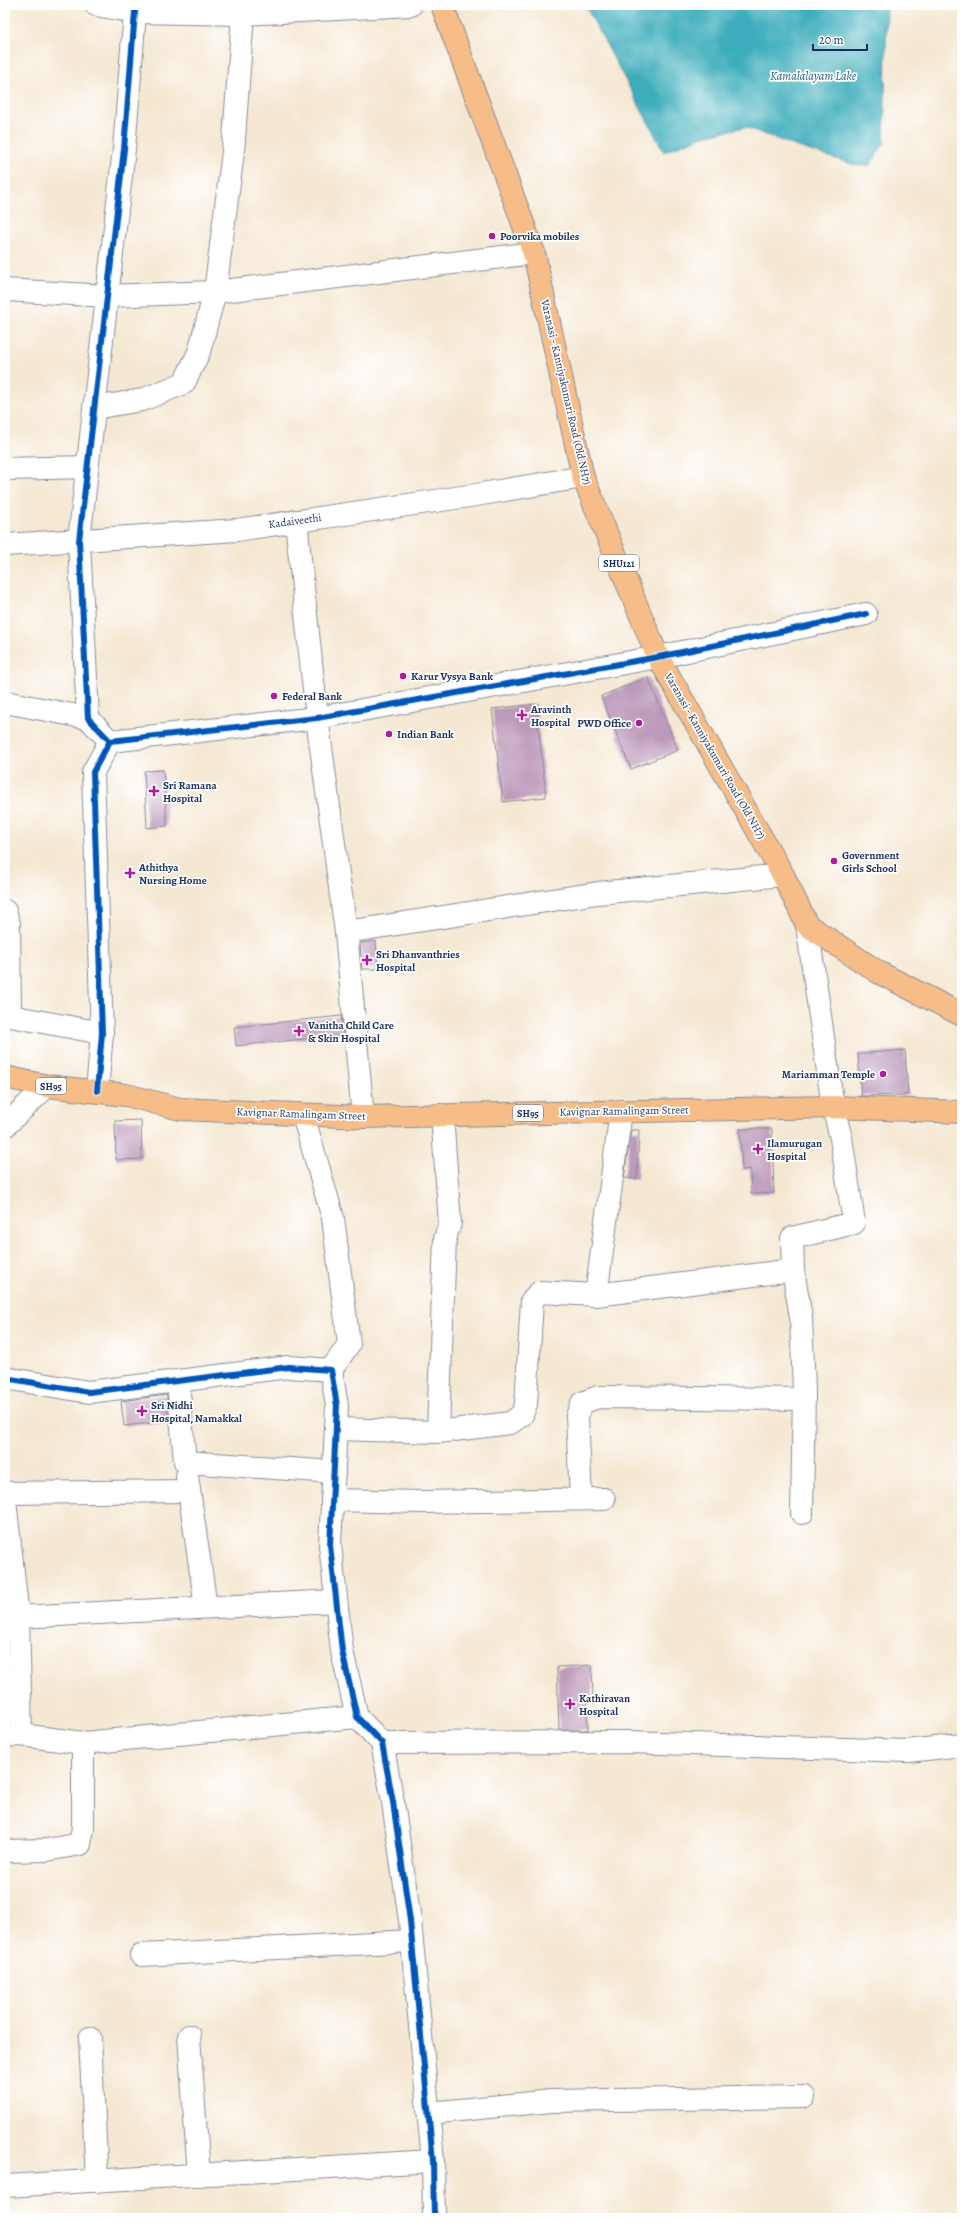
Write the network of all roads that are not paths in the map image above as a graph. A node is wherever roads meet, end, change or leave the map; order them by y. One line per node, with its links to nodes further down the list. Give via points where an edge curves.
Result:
1 (96, 5): 6 (street)
2 (411, 5): 4 (street)
3 (442, 5): 7 (main road, Varanasi - Kanniyakumari Road (Old NH7) / SHU121)
4 (388, 6): 5 (street)
5 (242, 10): 6 (street); 9 (street, via 233,152)
6 (135, 12): 10 (street, via 124,149)
7 (534, 253): 9 (street); 14 (main road, Varanasi - Kanniyakumari Road (Old NH7) / SHU121)
8 (5, 290): 10 (street)
9 (215, 292): 10 (street); 11 (street, via 199,352 184,382 142,400)
10 (107, 296): 11 (street)
11 (94, 408): 12 (street)
12 (87, 468): 13 (street); 16 (street)
13 (5, 469)
14 (583, 477): 15 (street, Kadaiveethi); 19 (main road, Varanasi - Kanniyakumari Road (Old NH7) / SHU121)
15 (296, 521): 16 (street, Kadaiveethi, via 238,530); 22 (street)
16 (79, 541): 17 (street, Kadaiveethi); 21 (street)
17 (5, 545)
18 (866, 614): 19 (street)
19 (658, 656): 22 (street); 24 (main road, Varanasi - Kanniyakumari Road (Old NH7) / SHU121)
20 (5, 702): 21 (street)
21 (88, 718): 23 (street)
22 (317, 718): 23 (street); 27 (street)
23 (110, 741): 30 (street, via 93,772)
24 (783, 875): 26 (main road, Varanasi - Kanniyakumari Road (Old NH7) / SHU121); 27 (street, via 598,893)
25 (5, 911): 28 (street, via 9,924)
26 (807, 925): 29 (main road, via 878,972); 34 (street)
27 (346, 932): 39 (street)
28 (7, 1015): 30 (street)
29 (962, 1015)
30 (102, 1033): 33 (street)
31 (5, 1076): 32 (main road, SH95)
32 (47, 1086): 33 (main road, SH95); 40 (street)
33 (97, 1091): 37 (main road, Kavignar Ramalingam Street / SH95, via 126,1095 180,1109)
34 (834, 1107): 35 (main road, Kavignar Ramalingam Street / SH95); 36 (main road, Kavignar Ramalingam Street / SH95); 41 (street, via 854,1223 792,1238)
35 (621, 1111): 38 (main road, Kavignar Ramalingam Street / SH95); 42 (street)
36 (962, 1112)
37 (303, 1115): 39 (main road, Kavignar Ramalingam Street / SH95); 43 (street, via 333,1218 349,1344)
38 (442, 1115): 39 (main road, Kavignar Ramalingam Street / SH95); 48 (street, via 450,1223 445,1239)
39 (363, 1117)
40 (5, 1126)
41 (793, 1270): 42 (street); 46 (street, via 801,1317)
42 (596, 1295): 48 (street, via 540,1292 532,1300 526,1404 522,1414 510,1424)
43 (331, 1370): 45 (street, via 289,1367); 47 (street, via 337,1406)
44 (5, 1378): 45 (street, via 89,1392)
45 (178, 1382): 49 (street)
46 (804, 1399): 53 (street, via 598,1397 582,1404 577,1416); 57 (street)
47 (336, 1429): 48 (street); 50 (street)
48 (438, 1432)
49 (185, 1462): 50 (street); 51 (street)
50 (334, 1472): 56 (street)
51 (189, 1491): 52 (street); 59 (street)
52 (5, 1493)
53 (581, 1499): 54 (street); 56 (street, via 420,1502)
54 (604, 1499)
55 (5, 1500): 60 (street)
56 (332, 1500): 58 (street, via 330,1545)
57 (802, 1513)
58 (336, 1601): 59 (street); 61 (street, via 342,1651)
59 (206, 1607): 60 (street)
60 (18, 1617): 62 (street)
61 (357, 1716): 63 (street); 64 (street)
62 (13, 1735): 63 (street)
63 (84, 1743): 66 (street, via 83,1828 80,1844 47,1850)
64 (382, 1744): 65 (street, via 628,1742 908,1751); 67 (street, via 393,1802)
65 (962, 1745)
66 (5, 1851)
67 (412, 1940): 68 (street); 72 (street)
68 (141, 1955)
69 (188, 2036): 74 (street)
70 (90, 2038): 75 (street)
71 (804, 2098): 72 (street, via 551,2101)
72 (428, 2113): 73 (street)
73 (433, 2162): 74 (street); 77 (street)
74 (199, 2175): 75 (street)
75 (97, 2181): 76 (street)
76 (5, 2186)
77 (434, 2218)

